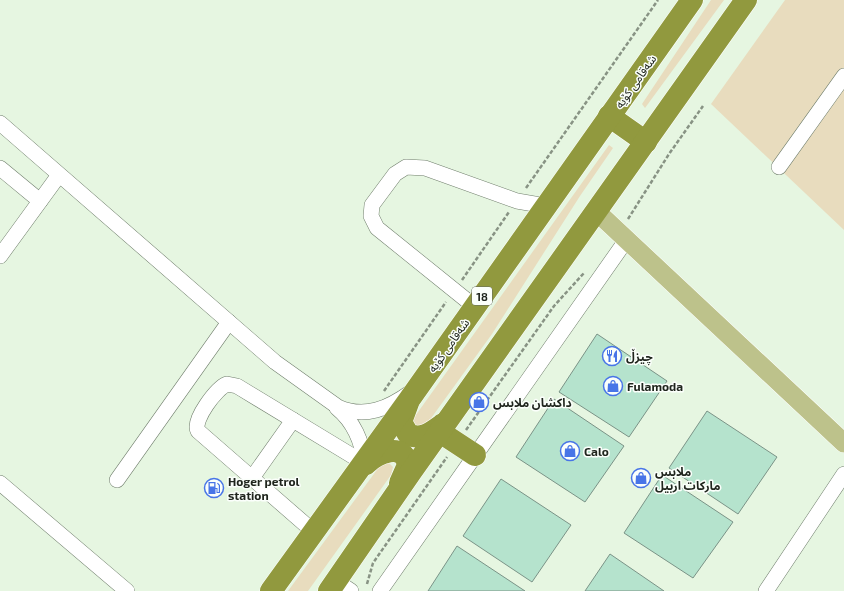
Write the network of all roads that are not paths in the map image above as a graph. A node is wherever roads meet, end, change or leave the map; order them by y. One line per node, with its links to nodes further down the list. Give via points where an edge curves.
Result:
1 (691, 0): 4 (highway, شەقامی کۆیە / 18)
2 (746, 0): 6 (highway)
3 (844, 76): 7 (street)
4 (609, 116): 6 (highway); 11 (highway, شەقامی کۆیە / 18)
5 (0, 123): 9 (street)
6 (646, 142): 12 (highway)
7 (779, 167)
8 (0, 168): 10 (street)
9 (59, 174): 10 (street); 16 (street)
10 (40, 201): 14 (street)
11 (546, 206): 15 (highway, شەقامی کۆیە / 18); 15 (street, via 517,201 425,168 406,167 395,174 372,205 371,216 377,228)
12 (597, 212): 13 (main road); 20 (highway)
13 (622, 236): 21 (main road); 22 (street)
14 (0, 256)
15 (475, 307): 17 (highway, شەقامی کۆیە / 18)
16 (229, 322): 18 (street, via 275,362); 26 (street)
17 (415, 391): 18 (street, via 373,411 360,413 348,411); 20 (highway, via 401,422 403,428 408,434 418,437); 23 (highway, شەقامی کۆیە / 18)
18 (327, 399): 23 (street, via 341,411 354,429 361,446)
19 (293, 420): 23 (street); 25 (street); 25 (street, via 232,384 222,386 202,412 196,424 198,431)
20 (448, 432): 22 (highway); 28 (highway)
21 (844, 443)
22 (475, 455): 31 (street)
23 (359, 470): 28 (highway, via 380,453 393,451 405,456 408,465 406,472); 29 (highway, شەقامی کۆیە / 18)
24 (844, 474): 34 (street)
25 (252, 478): 29 (street)
26 (117, 480)
27 (0, 483): 32 (street)
28 (390, 502): 30 (highway)
29 (314, 532): 33 (highway, شەقامی کۆیە / 18)
30 (339, 588)
31 (373, 588)
32 (127, 591)
33 (271, 591)
34 (766, 591)

